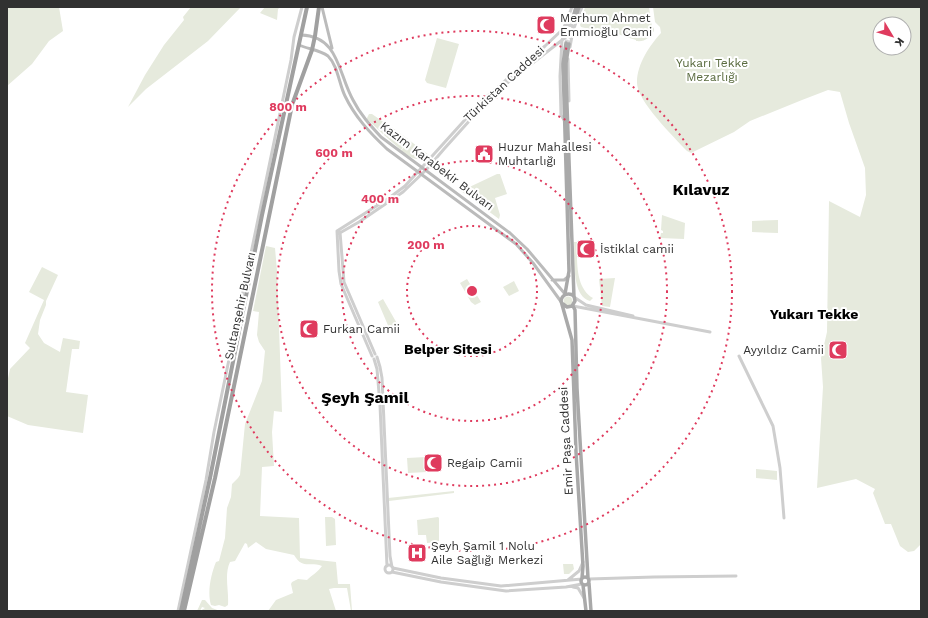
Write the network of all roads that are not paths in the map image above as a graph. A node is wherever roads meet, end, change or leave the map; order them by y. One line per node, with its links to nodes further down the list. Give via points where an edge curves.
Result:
1 (302, 7): 10 (street, Sultanşehir Bulvarı)
2 (307, 7): 11 (highway, Sultanşehir Bulvarı)
3 (320, 7): 12 (highway, Sultanşehir Bulvarı); 20 (main road)
4 (572, 7): 7 (street)
5 (579, 7): 6 (main road); 8 (street)
6 (573, 22)
7 (565, 25): 8 (street, via 571,24); 9 (street)
8 (574, 28): 14 (street)
9 (562, 30): 13 (street); 24 (street, Türkistan Caddesi, via 482,101)
10 (295, 34): 11 (street); 16 (street, Sultanşehir Bulvarı)
11 (301, 35): 12 (main road); 17 (highway, Sultanşehir Bulvarı)
12 (315, 36): 18 (highway, Sultanşehir Bulvarı); 20 (main road, Kazım Karabekir Bulvarı, via 325,42)
13 (565, 36): 14 (street); 15 (street, Türkistan Caddesi)
14 (572, 36): 22 (street, via 568,63)
15 (562, 40): 19 (street, Türkistan Caddesi); 21 (street)
16 (293, 44): 17 (street); 51 (street, Sultanşehir Bulvarı)
17 (299, 45): 18 (main road, Kazım Karabekir Bulvarı); 52 (highway, Sultanşehir Bulvarı)
18 (312, 50): 26 (main road, Kazım Karabekir Bulvarı, via 330,59 345,96 363,125 387,149); 53 (highway, Sultanşehir Bulvarı, via 292,105 215,478)
19 (549, 50): 21 (street, via 559,50); 25 (street, Türkistan Caddesi, via 489,99)
20 (334, 54): 24 (main road, Kazım Karabekir Bulvarı, via 352,100 364,118 386,141)
21 (560, 58): 23 (street, via 561,115)
22 (568, 115): 23 (main road, via 567,44 564,64); 32 (main road)
23 (564, 120): 29 (main road)
24 (421, 167): 25 (main road, Kazım Karabekir Bulvarı); 26 (street, Türkistan Caddesi)
25 (426, 170): 27 (street, Türkistan Caddesi); 30 (main road, Kazım Karabekir Bulvarı, via 510,233 527,249)
26 (417, 172): 27 (main road, Kazım Karabekir Bulvarı); 28 (street, Türkistan Caddesi, via 405,186)
27 (422, 174): 28 (street, Türkistan Caddesi, via 403,192 359,222); 33 (main road, Kazım Karabekir Bulvarı, via 516,244)
28 (339, 232): 38 (street, via 344,282)
29 (569, 276): 30 (main road, via 564,280); 31 (main road)
30 (552, 280): 31 (main road, Kazım Karabekir Bulvarı)
31 (565, 294): 32 (main road); 33 (main road)
32 (574, 296): 34 (main road); 35 (street, via 586,305)
33 (562, 304): 34 (main road, via 568,308); 40 (main road, Emir Paşa Caddesi, via 572,340)
34 (573, 306): 35 (street); 46 (main road, Emir Paşa Caddesi)
35 (650, 321): 36 (street)
36 (710, 332)
37 (739, 356): 39 (street, via 773,426)
38 (374, 357): 41 (street, via 380,405); 42 (street, via 382,378)
39 (784, 518)
40 (583, 562): 45 (main road, Emir Paşa Caddesi); 47 (street, via 576,574)
41 (387, 566): 42 (street); 43 (street, via 387,572)
42 (392, 567): 43 (street); 47 (street, via 442,578 501,586)
43 (392, 572): 49 (street, via 506,591)
44 (736, 576): 46 (street)
45 (582, 578): 46 (main road); 47 (street); 48 (main road, Emir Paşa Caddesi)
46 (589, 580): 48 (main road, via 587,585); 55 (main road, Emir Paşa Caddesi)
47 (567, 581)
48 (583, 584): 49 (street); 50 (main road)
49 (566, 587): 50 (street, via 578,588)
50 (585, 601): 54 (main road)
51 (178, 611)
52 (181, 611)
53 (184, 611)
54 (586, 611)
55 (591, 611)

